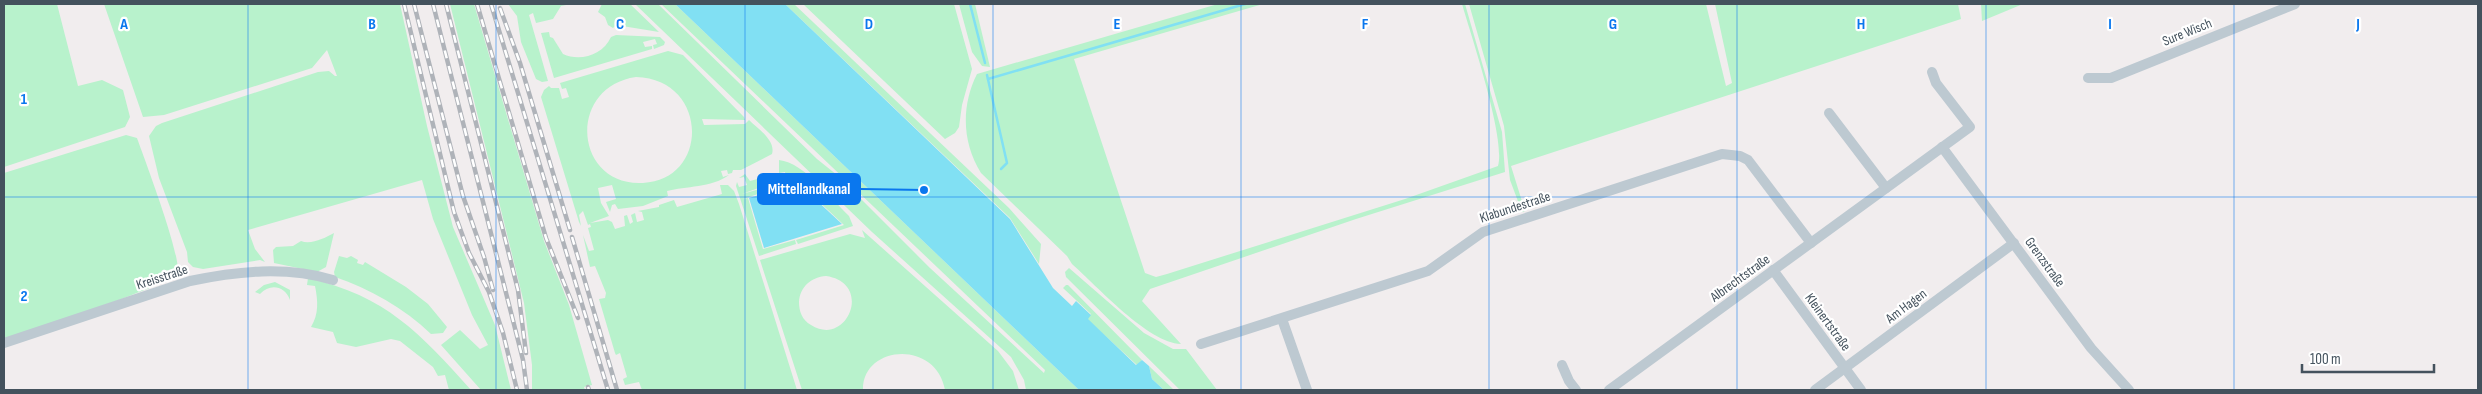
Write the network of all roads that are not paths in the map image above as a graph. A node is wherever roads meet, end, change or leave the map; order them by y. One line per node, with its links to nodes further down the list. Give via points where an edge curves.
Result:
1 (2295, 4): 3 (street, Sure Wisch, via 2111,78)
2 (1932, 72): 5 (street, Albrechtstraße, via 1936,83 1970,127)
3 (2088, 78)
4 (1829, 113): 6 (street)
5 (1942, 147): 6 (street, Albrechtstraße); 8 (street, Grenzstraße)
6 (1886, 188): 7 (street, Albrechtstraße)
7 (1810, 243): 9 (street, Albrechtstraße); 11 (street, Klabundestraße, via 1748,160 1722,154 1483,232 1428,271)
8 (2014, 243): 15 (street, Am Hagen); 21 (street, Grenzstraße, via 2100,359)
9 (1773, 270): 15 (street, Kleinertstraße); 18 (street, Albrechtstraße)
10 (333, 280): 12 (street, Kreisstraße, via 270,271 190,281)
11 (1282, 319): 13 (street, Klabundestraße); 16 (street)
12 (4, 343)
13 (1201, 344)
14 (1562, 365): 17 (street)
15 (1845, 368): 19 (street, Am Hagen); 20 (street, Kleinertstraße)
16 (1307, 390)
17 (1576, 390)
18 (1609, 390)
19 (1815, 390)
20 (1861, 390)
21 (2129, 390)

